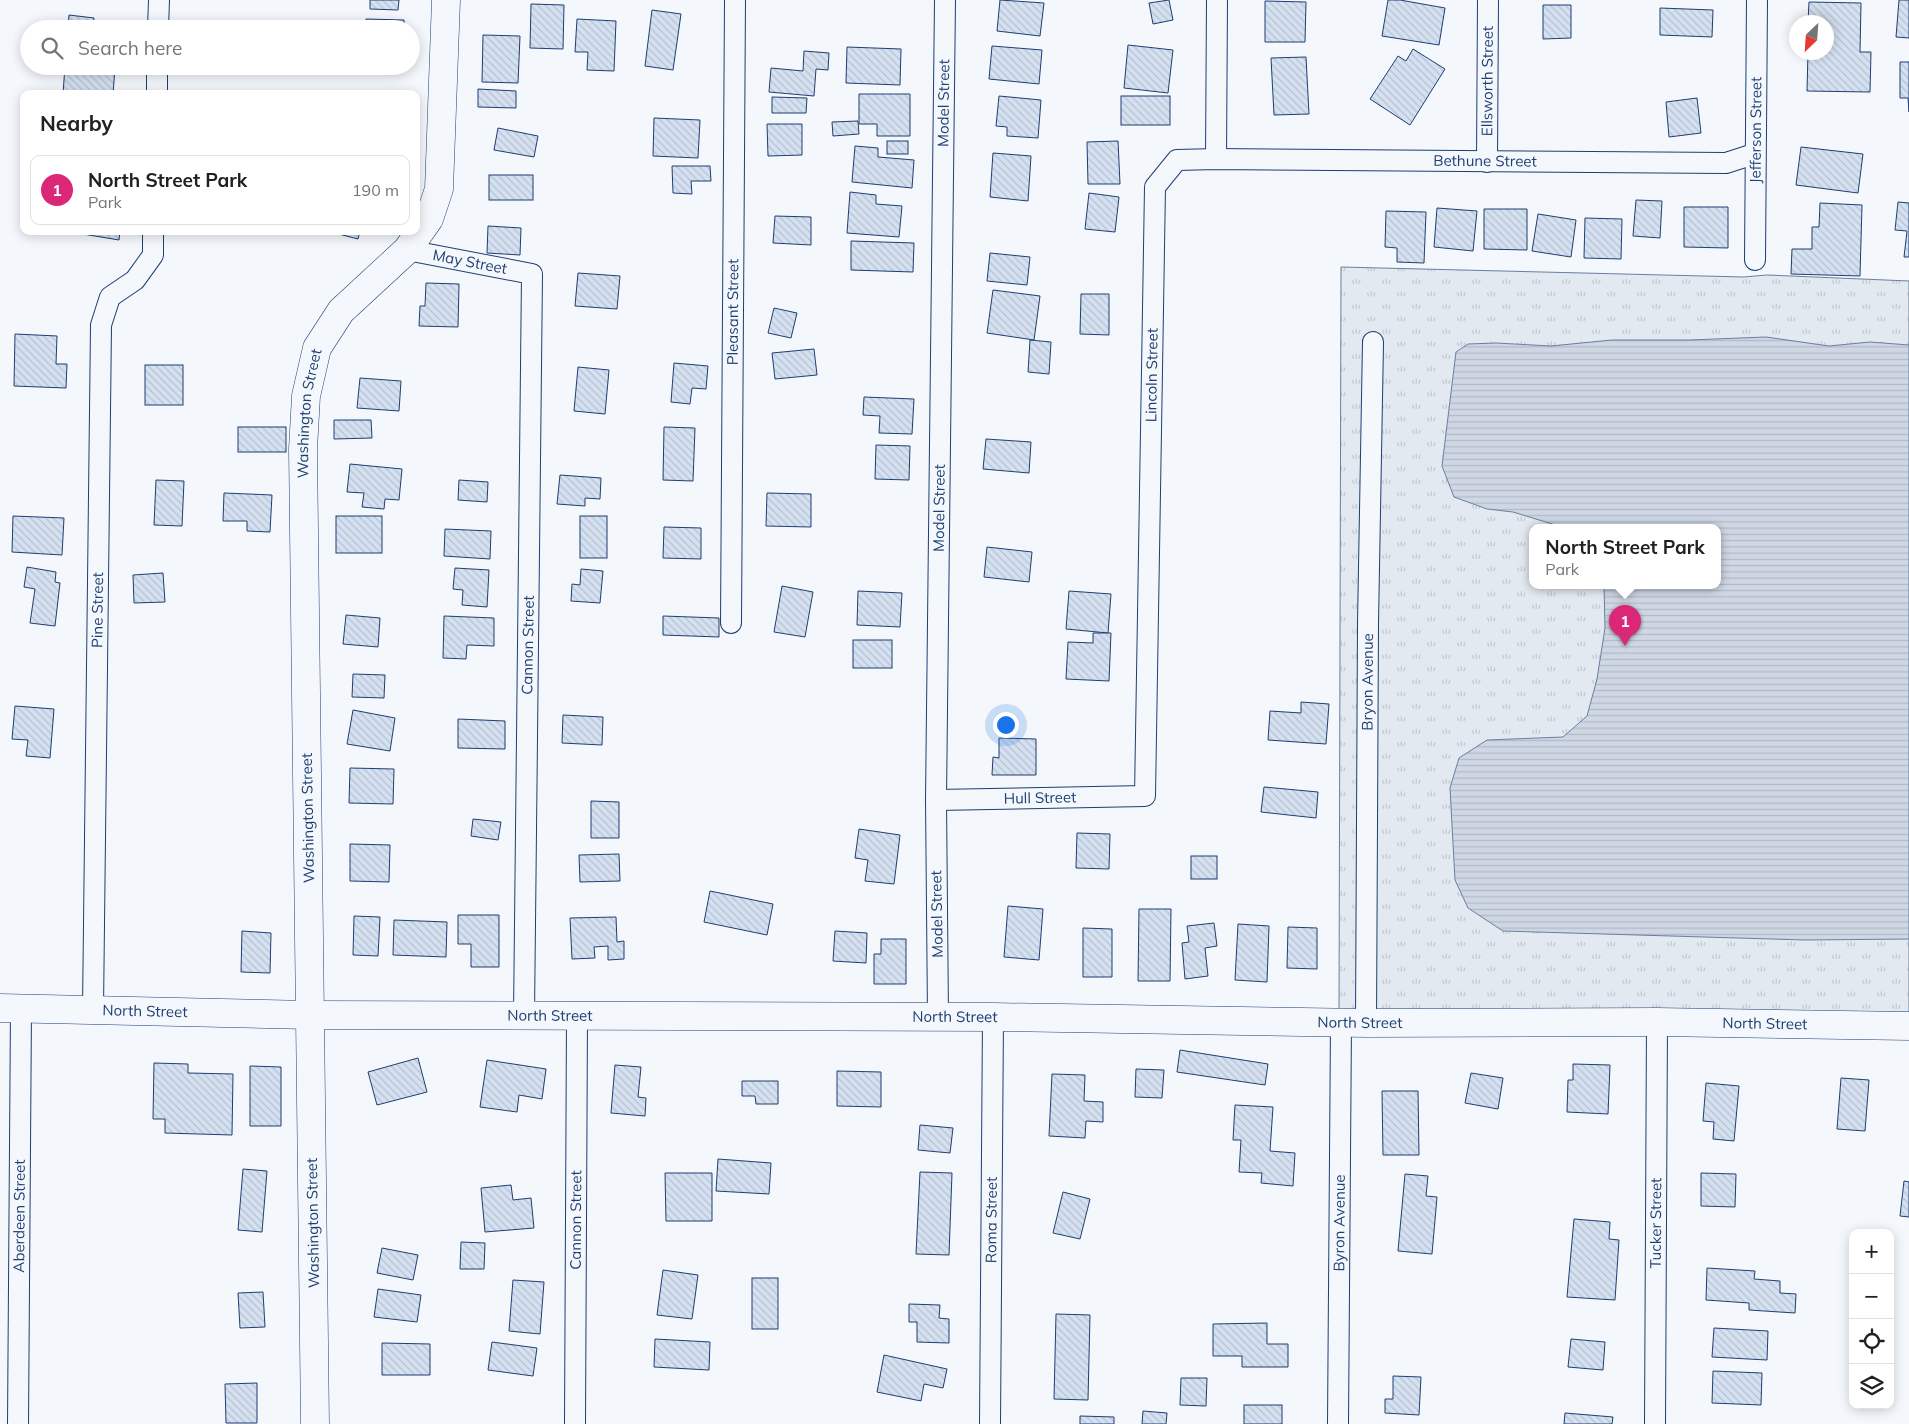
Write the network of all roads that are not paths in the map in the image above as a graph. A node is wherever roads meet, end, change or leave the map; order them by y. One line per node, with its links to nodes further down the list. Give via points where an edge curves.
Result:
1 (159, 0): 8 (street)
2 (446, 0): 14 (street, Washington Street, via 440,189 429,219)
3 (735, 0): 21 (street, Pleasant Street)
4 (945, 0): 23 (street, Model Street)
5 (1217, 0): 12 (street)
6 (1488, 0): 13 (street, Ellsworth Street)
7 (1757, 0): 11 (street, Jefferson Street)
8 (158, 20)
9 (157, 75): 10 (street)
10 (157, 90)
11 (1754, 154): 13 (street, Bethune Street, via 1726,163); 18 (street, Jefferson Street)
12 (1216, 159): 13 (street, Bethune Street); 22 (street, Lincoln Street, via 1177,160 1155,187)
13 (1487, 162)
14 (420, 232)
15 (153, 235): 25 (street, Pine Street, via 152,255 135,280 110,297 101,325)
16 (418, 235): 17 (street, Washington Street)
17 (407, 250): 19 (street, May Street); 26 (street, Washington Street, via 341,311 316,348 306,396 303,449)
18 (1755, 260)
19 (532, 274): 27 (street, Cannon Street)
20 (1373, 342): 32 (street, Bryon Avenue, via 1368,634)
21 (731, 623)
22 (1145, 796): 23 (street, Hull Street)
23 (936, 800): 29 (street, Model Street)
24 (10, 1008): 25 (street, North Street); 34 (street, Aberdeen Street)
25 (94, 1009): 26 (street, North Street)
26 (311, 1015): 27 (street, North Street); 35 (street, Washington Street)
27 (524, 1016): 28 (street, North Street)
28 (577, 1017): 29 (street, North Street); 36 (street, Cannon Street)
29 (938, 1017): 30 (street, North Street)
30 (993, 1017): 32 (street, North Street); 37 (street, Roma Street)
31 (1657, 1022): 32 (street, North Street); 33 (street, North Street); 39 (street, Tucker Street)
32 (1353, 1023): 38 (street, Byron Avenue)
33 (1909, 1026)
34 (18, 1424)
35 (315, 1424)
36 (575, 1424)
37 (990, 1424)
38 (1338, 1424)
39 (1655, 1424)

